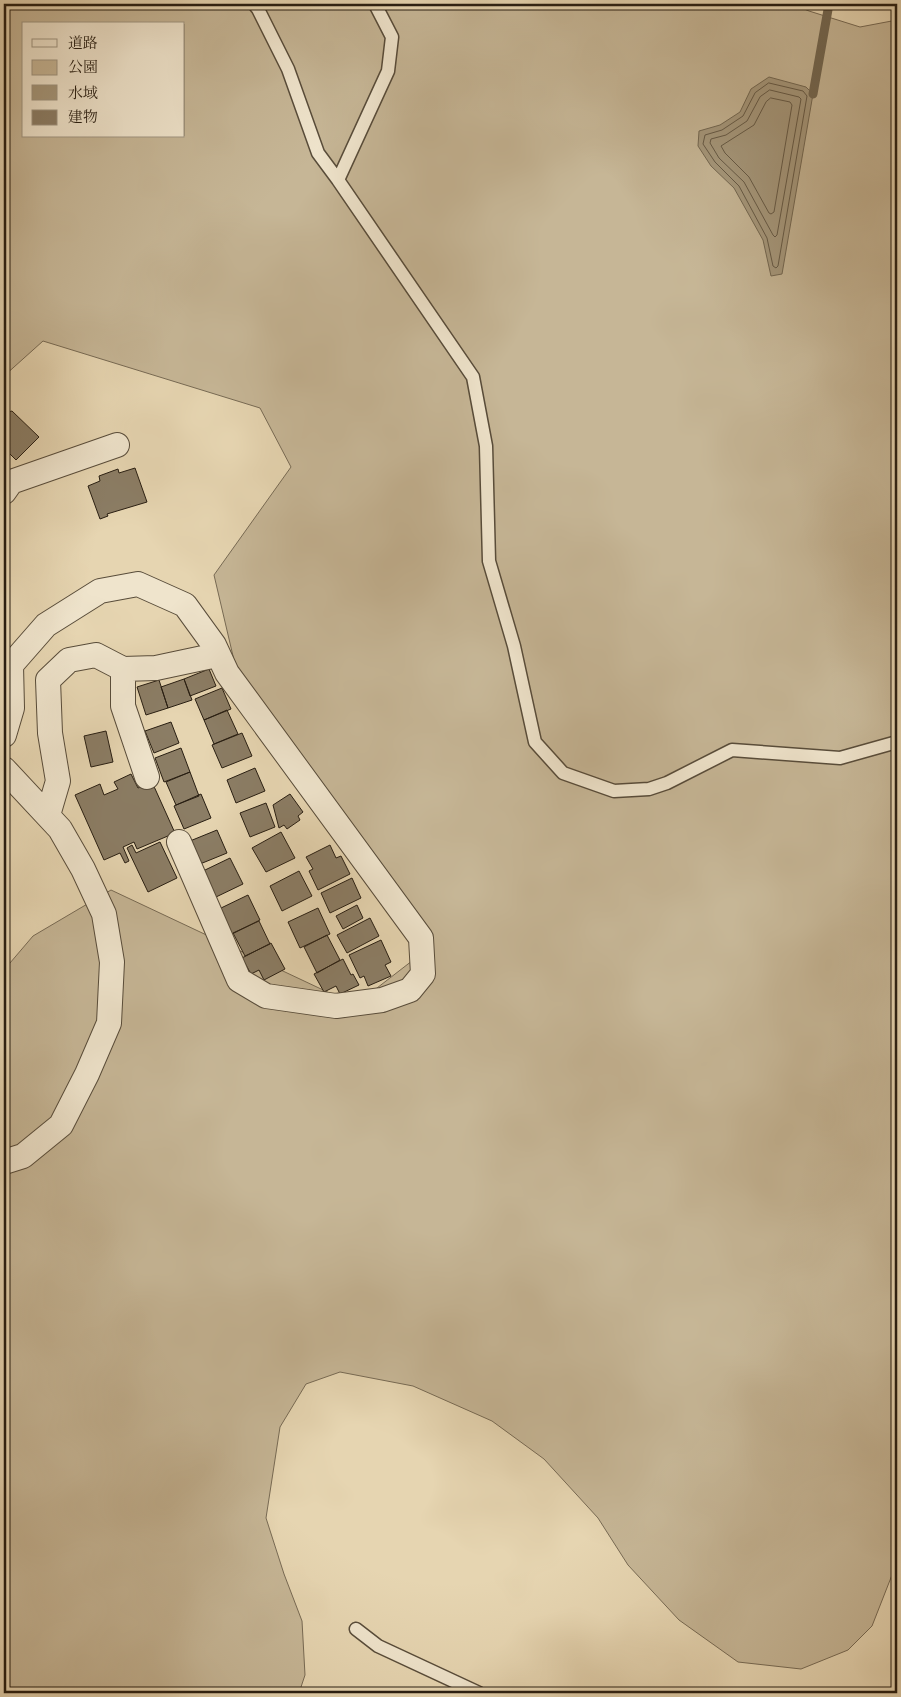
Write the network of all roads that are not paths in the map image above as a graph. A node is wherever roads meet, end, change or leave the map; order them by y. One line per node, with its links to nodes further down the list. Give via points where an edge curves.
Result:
1 (254, 4): 3 (lane, via 288,69 318,153)
2 (375, 4): 3 (lane, via 392,37 388,71)
3 (338, 180): 9 (lane, via 473,377 486,446 490,561 514,646 535,742 563,773 614,791 649,789 732,750 840,758)
4 (117, 446): 5 (street, via 11,482)
5 (4, 492)
6 (217, 655): 7 (street, via 156,668); 8 (street, via 214,645 185,605 138,584 100,591 46,625 11,664 12,708); 13 (street, via 421,938 422,974 410,990 382,1000 336,1006 266,996 239,980)
7 (124, 670): 11 (street, via 122,706); 12 (street, via 96,655 69,660 48,680 50,733 58,781)
8 (4, 735)
9 (897, 742)
10 (4, 769): 12 (street)
11 (148, 777)
12 (48, 815): 14 (street, via 60,829 104,914 112,962 109,1023 60,1125 23,1156)
13 (178, 842)
14 (4, 1162)
15 (356, 1629): 16 (lane, via 378,1646)
16 (479, 1693)

